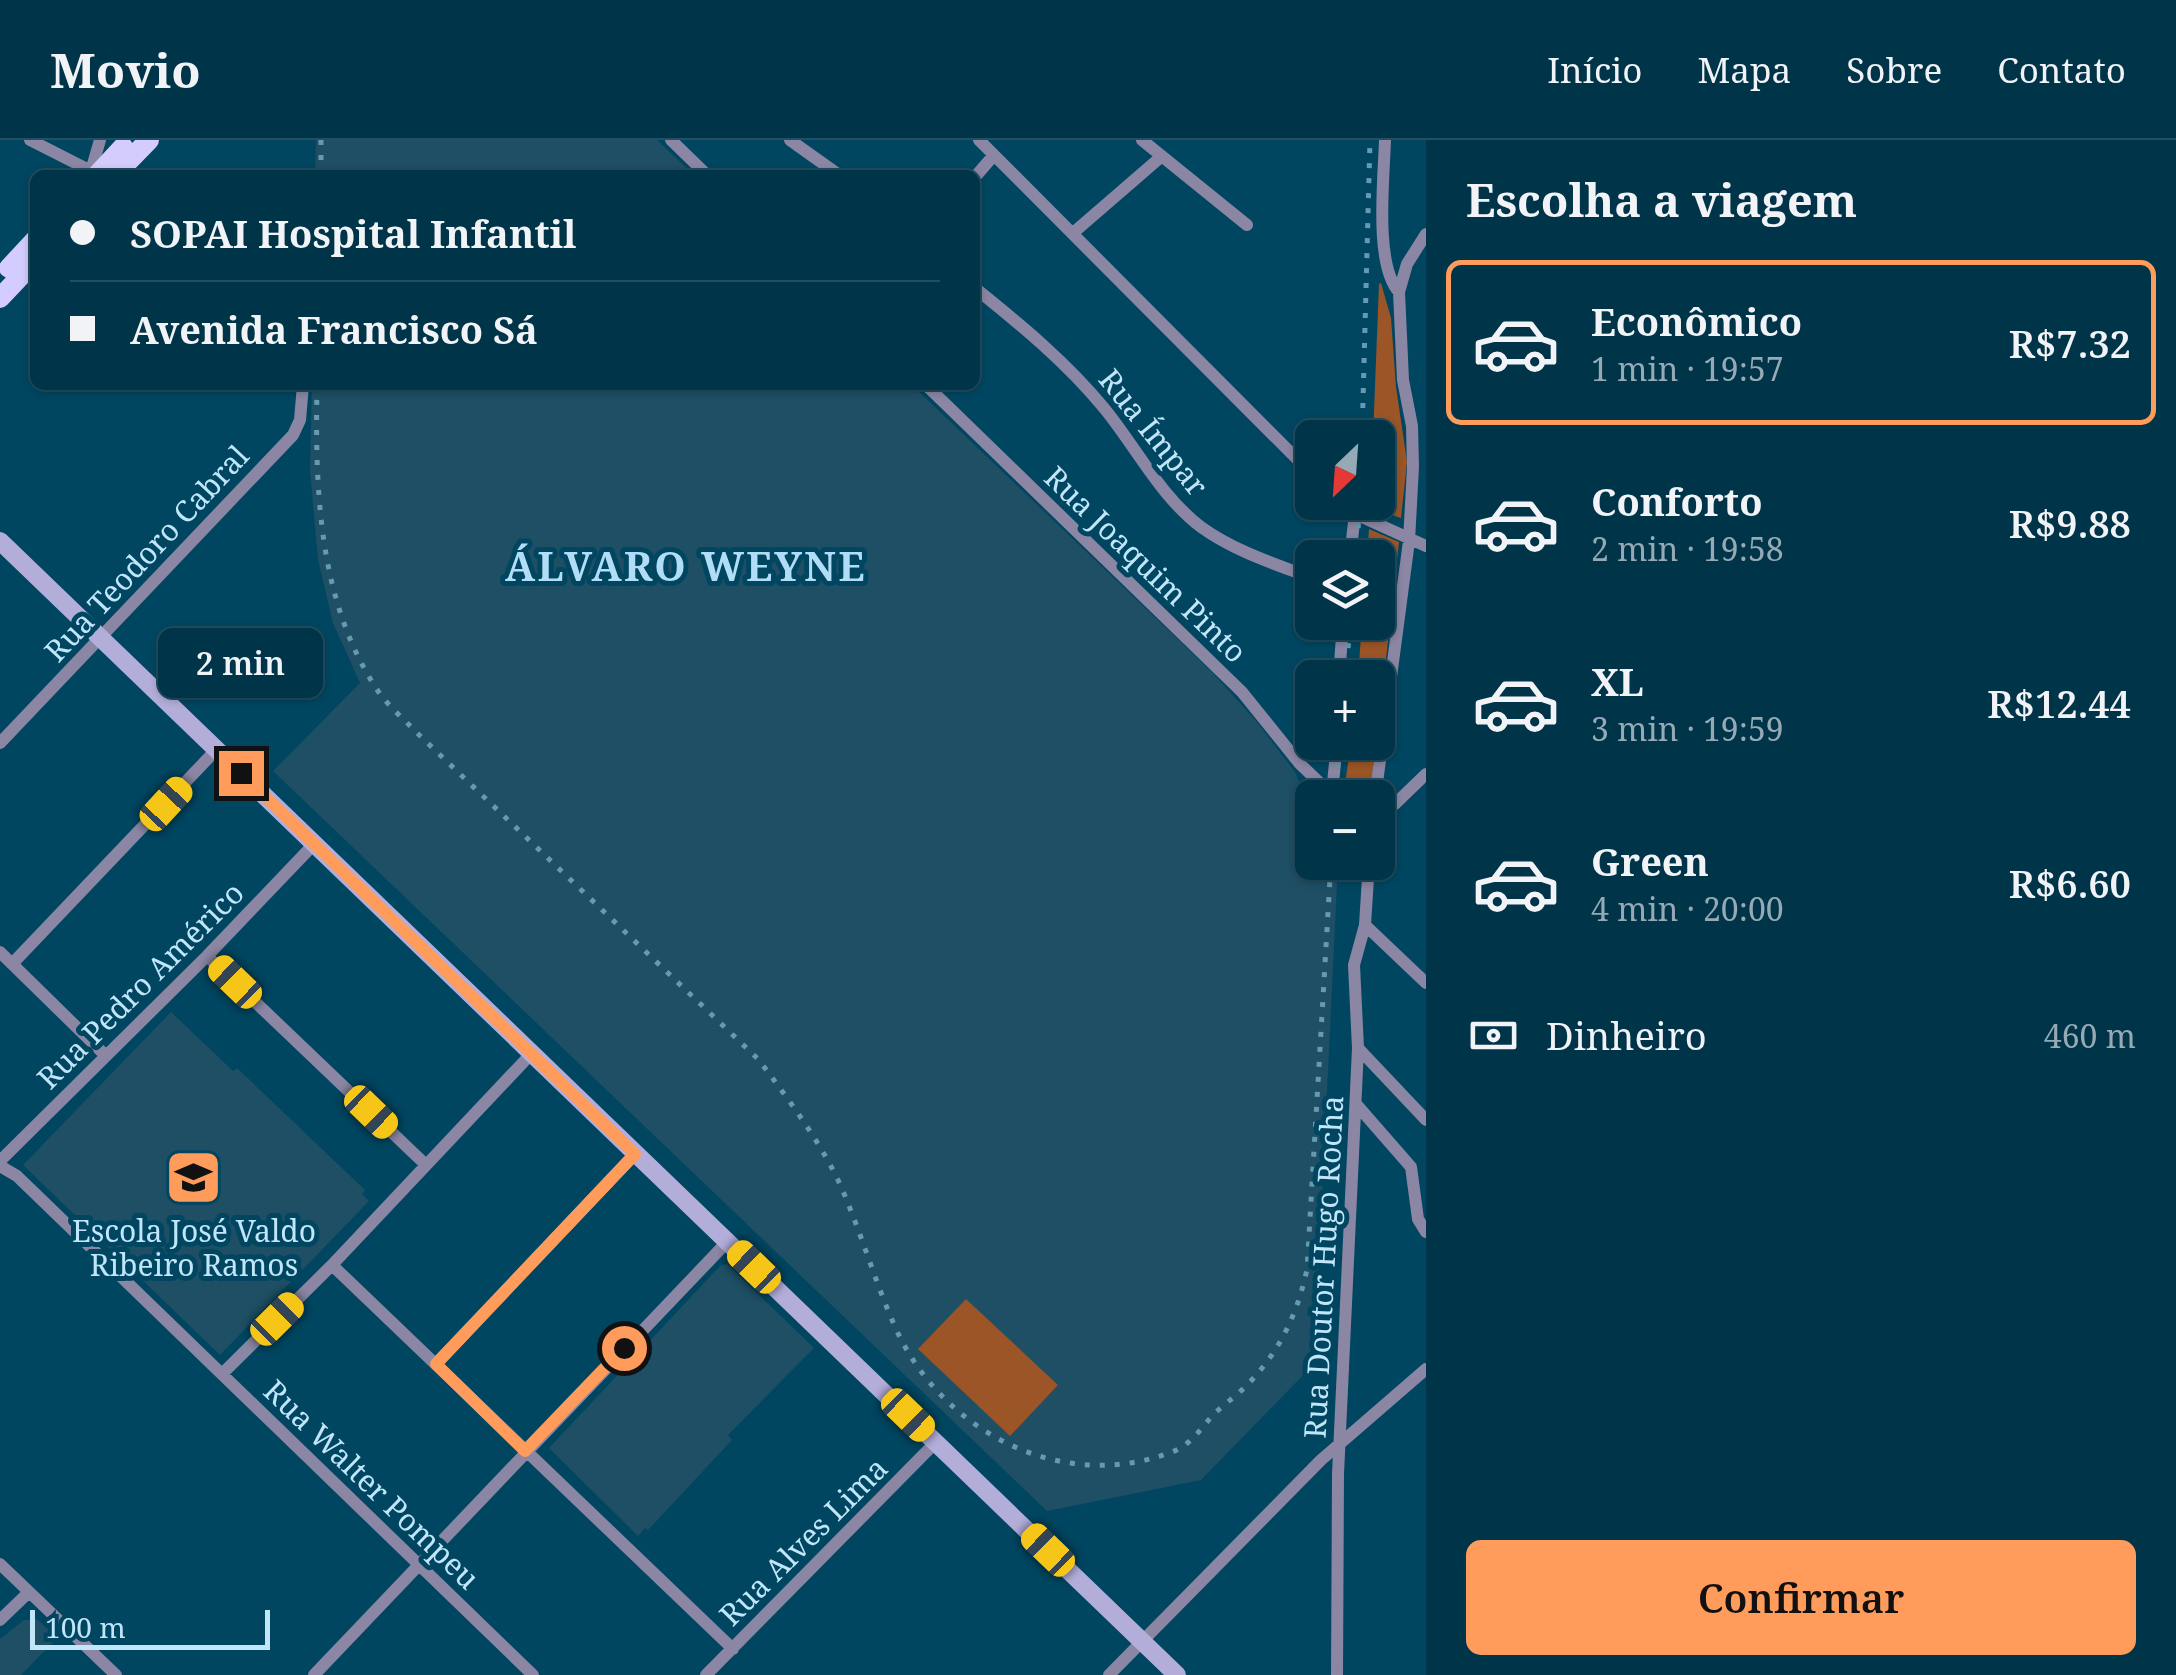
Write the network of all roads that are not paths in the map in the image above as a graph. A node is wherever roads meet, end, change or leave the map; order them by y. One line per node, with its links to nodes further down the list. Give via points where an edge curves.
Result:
1 (30, 140): 12 (street)
2 (100, 140): 13 (street)
3 (130, 140): 14 (main road)
4 (148, 140): 15 (main road)
5 (671, 140): 16 (street)
6 (790, 140): 17 (street)
7 (979, 140): 10 (street)
8 (1142, 140): 11 (street)
9 (1385, 140): 26 (street, via 1384,238 1391,283)
10 (994, 154): 18 (street); 20 (street)
11 (1162, 156): 19 (street); 20 (street)
12 (87, 170)
13 (96, 170)
14 (99, 170)
15 (121, 170)
16 (702, 170)
17 (832, 170)
18 (980, 171)
19 (1247, 225)
20 (1073, 233): 31 (street)
21 (1426, 234): 26 (street)
22 (30, 245): 24 (main road)
23 (30, 265): 27 (main road)
24 (0, 278)
25 (980, 292): 36 (street, Rua Ímpar, via 1067,365 1200,526)
26 (1399, 292): 30 (street, via 1402,380)
27 (0, 298)
28 (303, 390): 37 (street, Rua Teodoro Cabral, via 293,435)
29 (931, 390): 41 (street, Rua Joaquim Pinto, via 1242,692)
30 (1419, 426): 34 (street)
31 (1295, 457)
32 (1367, 520): 34 (street)
33 (0, 541): 37 (main road)
34 (1409, 541): 35 (street); 42 (street)
35 (1426, 546)
36 (1295, 571)
37 (102, 638): 38 (street, Rua Teodoro Cabral); 39 (main road)
38 (0, 743)
39 (216, 750): 44 (main road); 49 (street)
40 (1426, 774): 43 (street)
41 (1318, 780)
42 (1378, 780)
43 (1395, 803)
44 (315, 844): 48 (street, Rua Pedro Américo); 52 (main road)
45 (1368, 880): 46 (street, Rua Doutor Hugo Rocha)
46 (1365, 924): 50 (street); 51 (street, Rua Doutor Hugo Rocha, via 1354,965)
47 (0, 952): 49 (street)
48 (208, 956): 53 (street, Rua Pedro Américo); 58 (street)
49 (12, 964): 53 (street)
50 (1426, 983)
51 (1358, 1048): 54 (street, Rua Doutor Hugo Rocha); 55 (street)
52 (532, 1054): 56 (main road); 58 (street)
53 (105, 1055): 57 (street, Rua Pedro Américo)
54 (1356, 1104): 59 (street, via 1411,1167 1418,1220); 66 (street, Rua Doutor Hugo Rocha)
55 (1426, 1120)
56 (635, 1154): 60 (main road); 62 (street)
57 (0, 1164): 64 (street, Rua Walter Pompeu)
58 (426, 1165): 61 (street)
59 (1426, 1232)
60 (728, 1241): 65 (main road); 67 (street)
61 (332, 1265): 62 (street); 64 (street)
62 (436, 1364): 67 (street)
63 (1426, 1369): 66 (street)
64 (222, 1374): 69 (street, Rua Walter Pompeu)
65 (936, 1442): 72 (main road); 73 (street, Rua Alves Lima)
66 (1340, 1445): 72 (street); 80 (street, Rua Doutor Hugo Rocha)
67 (525, 1451): 69 (street); 73 (street)
68 (0, 1564): 70 (street)
69 (420, 1564): 75 (street); 76 (street, Rua Walter Pompeu)
70 (29, 1592): 71 (street); 74 (street)
71 (0, 1620)
72 (1142, 1641): 78 (street); 79 (main road)
73 (732, 1649): 77 (street, Rua Alves Lima)
74 (116, 1675)
75 (314, 1675)
76 (533, 1675)
77 (706, 1675)
78 (1110, 1675)
79 (1177, 1675)
80 (1336, 1675)

